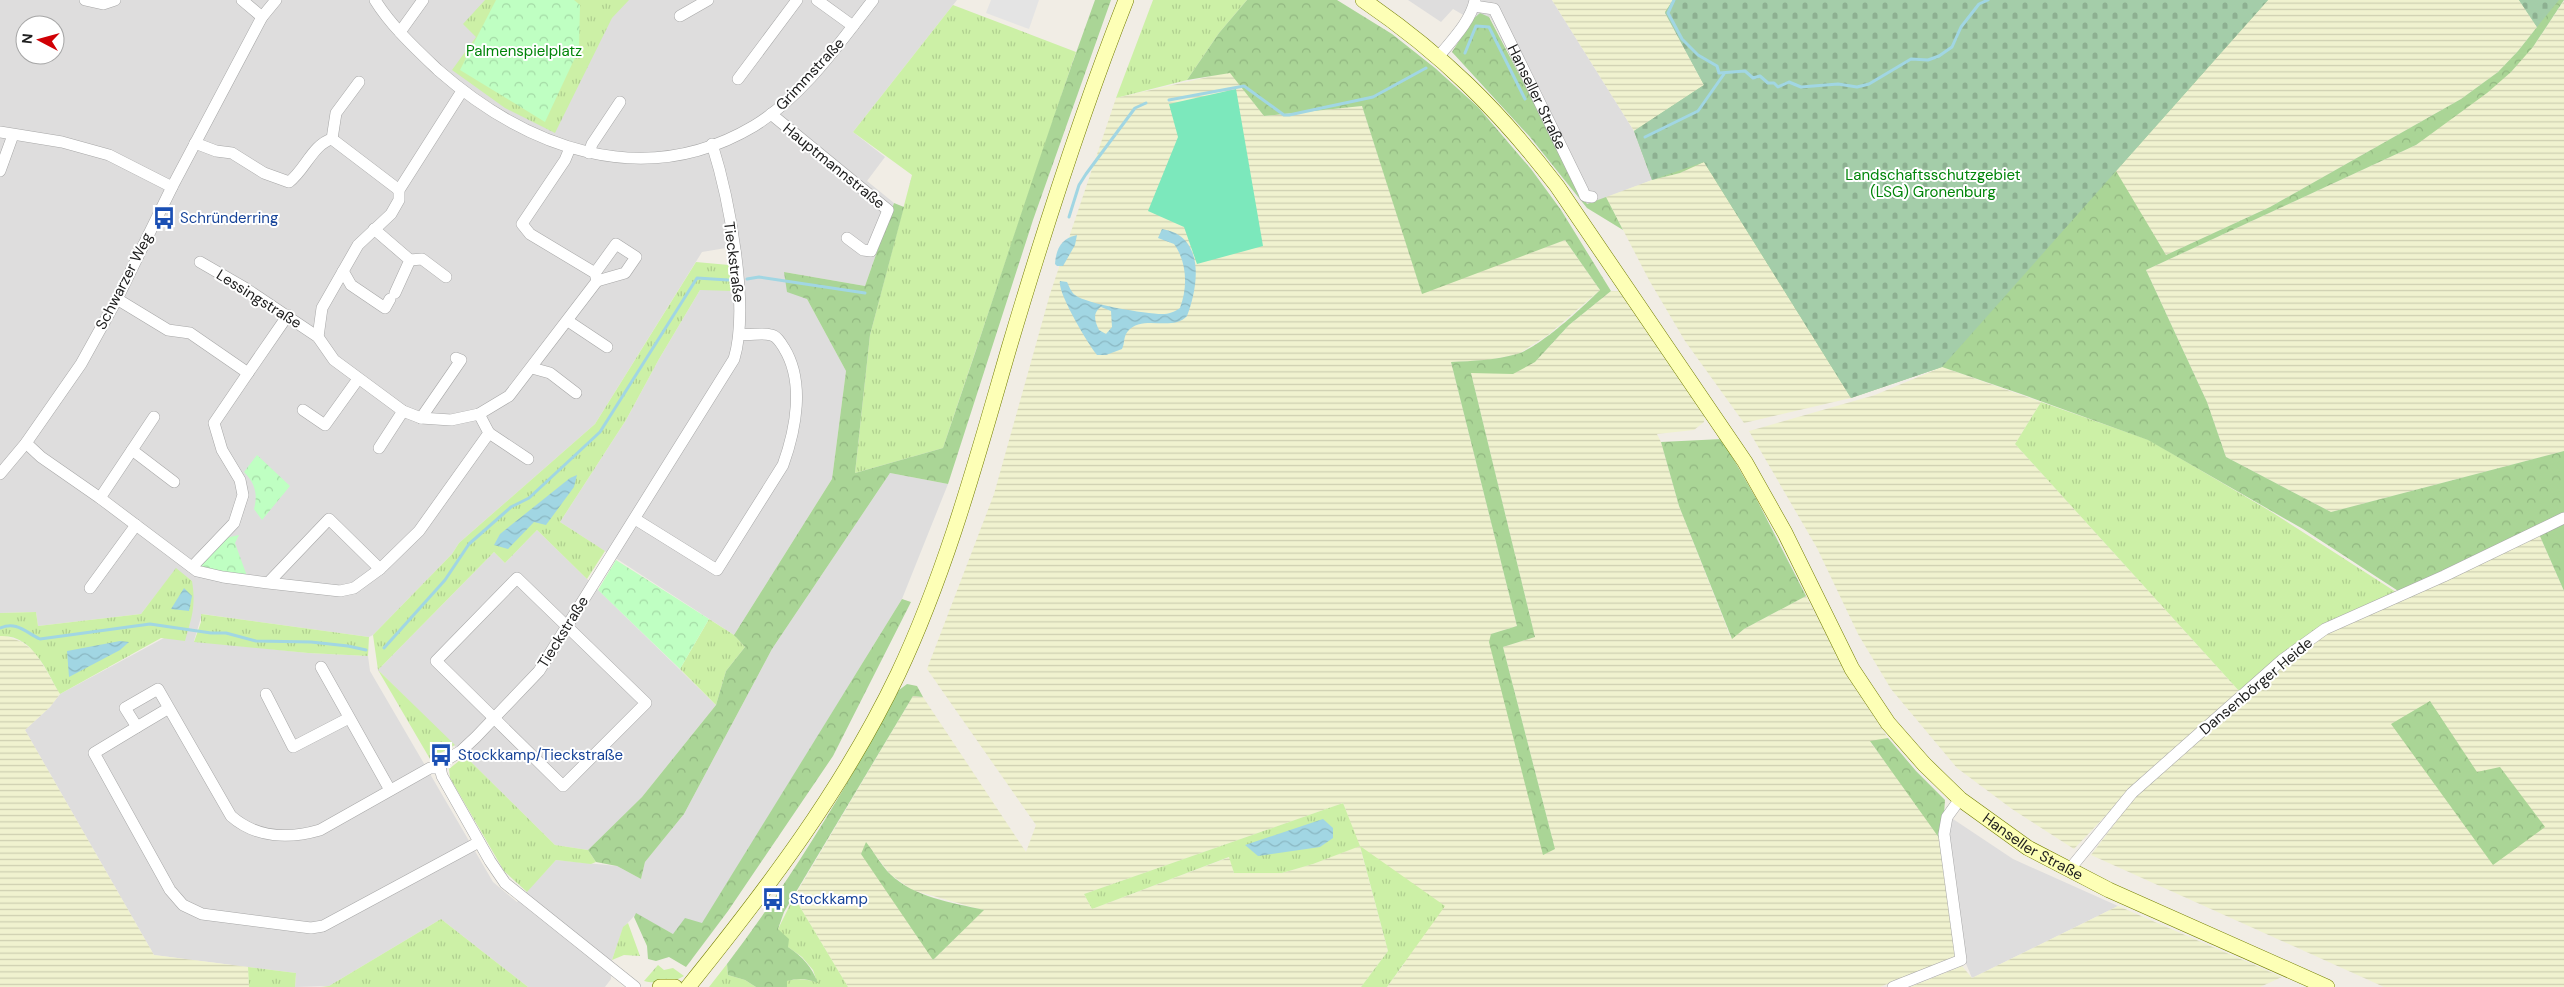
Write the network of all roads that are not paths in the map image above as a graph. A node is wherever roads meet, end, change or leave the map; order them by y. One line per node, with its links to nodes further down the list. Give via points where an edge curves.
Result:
1 (85, 0): 2 (street, via 103,4)
2 (115, 0)
3 (242, 0): 15 (street)
4 (276, 0): 15 (street, Schwarzer Weg)
5 (375, 0): 17 (street, Grimmstraße)
6 (422, 0): 17 (street)
7 (708, 0): 14 (street)
8 (797, 0): 19 (street)
9 (817, 0): 16 (street)
10 (873, 0): 16 (street, Grimmstraße)
11 (1126, 0): 87 (main road, via 1056,190 946,554 899,671 816,820 764,893)
12 (1363, 0): 18 (main road, Hanseller Straße)
13 (1474, 3): 18 (street, Hanseller Straße, via 1458,33); 34 (street, Hanseller Straße, via 1494,9 1585,196)
14 (680, 16)
15 (262, 17): 27 (street, Schwarzer Weg)
16 (853, 26): 23 (street, Grimmstraße, via 808,80)
17 (400, 32): 21 (street, Grimmstraße)
18 (1439, 56): 81 (main road, Hanseller Straße, via 1519,137 1578,216 1745,462 1785,533 1844,653 1872,700 1905,744)
19 (738, 79)
20 (359, 82): 26 (street, via 336,113)
21 (462, 90): 29 (street, Grimmstraße, via 517,126); 33 (street, Lessingstraße)
22 (620, 102): 30 (street)
23 (771, 114): 28 (street, Grimmstraße, via 733,137); 36 (street, Hauptmannstraße, via 888,210 871,251 863,250)
24 (0, 132): 25 (street)
25 (12, 135): 31 (street); 32 (street, via 62,142 109,155)
26 (332, 139): 27 (street, via 322,142 300,174 289,182 264,173 232,153); 33 (street)
27 (195, 143): 32 (street, Schwarzer Weg)
28 (712, 144): 30 (street, Grimmstraße, via 664,156 634,158); 44 (street, Tieckstraße, via 736,257)
29 (570, 148): 30 (street, Grimmstraße); 43 (street, Lessingstraße, via 522,224 530,234 596,277)
30 (589, 153)
31 (0, 171)
32 (172, 187): 41 (street, Schwarzer Weg)
33 (399, 190): 35 (street, Lessingstraße, via 399,200 391,214)
34 (1592, 197)
35 (374, 230): 37 (street); 39 (street, Lessingstraße, via 358,245)
36 (847, 238)
37 (410, 260): 39 (street, via 385,308 351,285); 40 (street, via 422,259)
38 (200, 262): 42 (street, Lessingstraße)
39 (344, 271): 45 (street, Lessingstraße, via 322,308)
40 (446, 277)
41 (117, 299): 49 (street, via 168,330 190,333); 58 (street, Schwarzer Weg, via 81,364)
42 (288, 315): 45 (street, Lessingstraße); 49 (street)
43 (568, 321): 46 (street); 48 (street, Lessingstraße)
44 (740, 334): 65 (street, Tieckstraße, via 734,359 726,374); 65 (street, via 772,335 778,339 795,370 796,400 783,465 717,570)
45 (318, 337): 50 (street, Lessingstraße, via 334,360)
46 (607, 348)
47 (456, 358): 56 (street, via 461,360)
48 (532, 368): 51 (street, via 550,373); 54 (street, Lessingstraße, via 509,396)
49 (248, 373): 68 (street, via 214,423 222,450 240,480 243,495 240,509 227,532)
50 (358, 379): 52 (street, via 325,425); 53 (street, Lessingstraße)
51 (576, 393)
52 (304, 410)
53 (404, 411): 56 (street, Lessingstraße); 59 (street)
54 (479, 414): 56 (street, Lessingstraße, via 450,420); 57 (street)
55 (154, 417): 60 (street)
56 (421, 418)
57 (489, 433): 61 (street); 69 (street, via 419,531)
58 (26, 443): 62 (street, Schwarzer Weg); 64 (street, via 40,457)
59 (379, 448)
60 (132, 450): 63 (street); 64 (street)
61 (528, 459)
62 (0, 474)
63 (174, 482)
64 (100, 498): 67 (street)
65 (635, 518): 72 (street, Tieckstraße)
66 (2564, 518): 83 (street, Dansenbörger Heide, via 2325,629 2282,660 2132,793)
67 (136, 524): 68 (street); 71 (street)
68 (192, 567): 70 (street, via 223,577)
69 (380, 568): 70 (street, via 354,588 340,590); 70 (street, via 329,519)
70 (268, 583)
71 (90, 588)
72 (567, 625): 77 (street, Tieckstraße, via 532,680); 77 (street, via 517,578 436,661); 77 (street, via 646,703 563,786)
73 (321, 667): 76 (street)
74 (266, 694): 76 (street, via 294,747)
75 (169, 708): 78 (street); 78 (street, Tieckstraße, via 158,689 125,708); 80 (street, Tieckstraße, via 231,816 244,827 261,833 300,836 320,830)
76 (349, 718): 80 (street)
77 (493, 719): 79 (street, Tieckstraße)
78 (137, 727): 82 (street, via 94,753 170,890 183,905 202,914 311,928 323,926)
79 (440, 768): 80 (street, Tieckstraße, via 430,768); 82 (street)
80 (390, 790)
81 (1960, 799): 83 (main road, Hanseller Straße, via 2006,834); 88 (street, via 1947,817 1944,834 1961,960)
82 (479, 842): 84 (street, via 505,883)
83 (2069, 870): 89 (main road, Hanseller Straße)
84 (635, 987)
85 (660, 987): 86 (main road)
86 (675, 987)
87 (688, 987)
88 (1893, 987)
89 (2327, 987)

